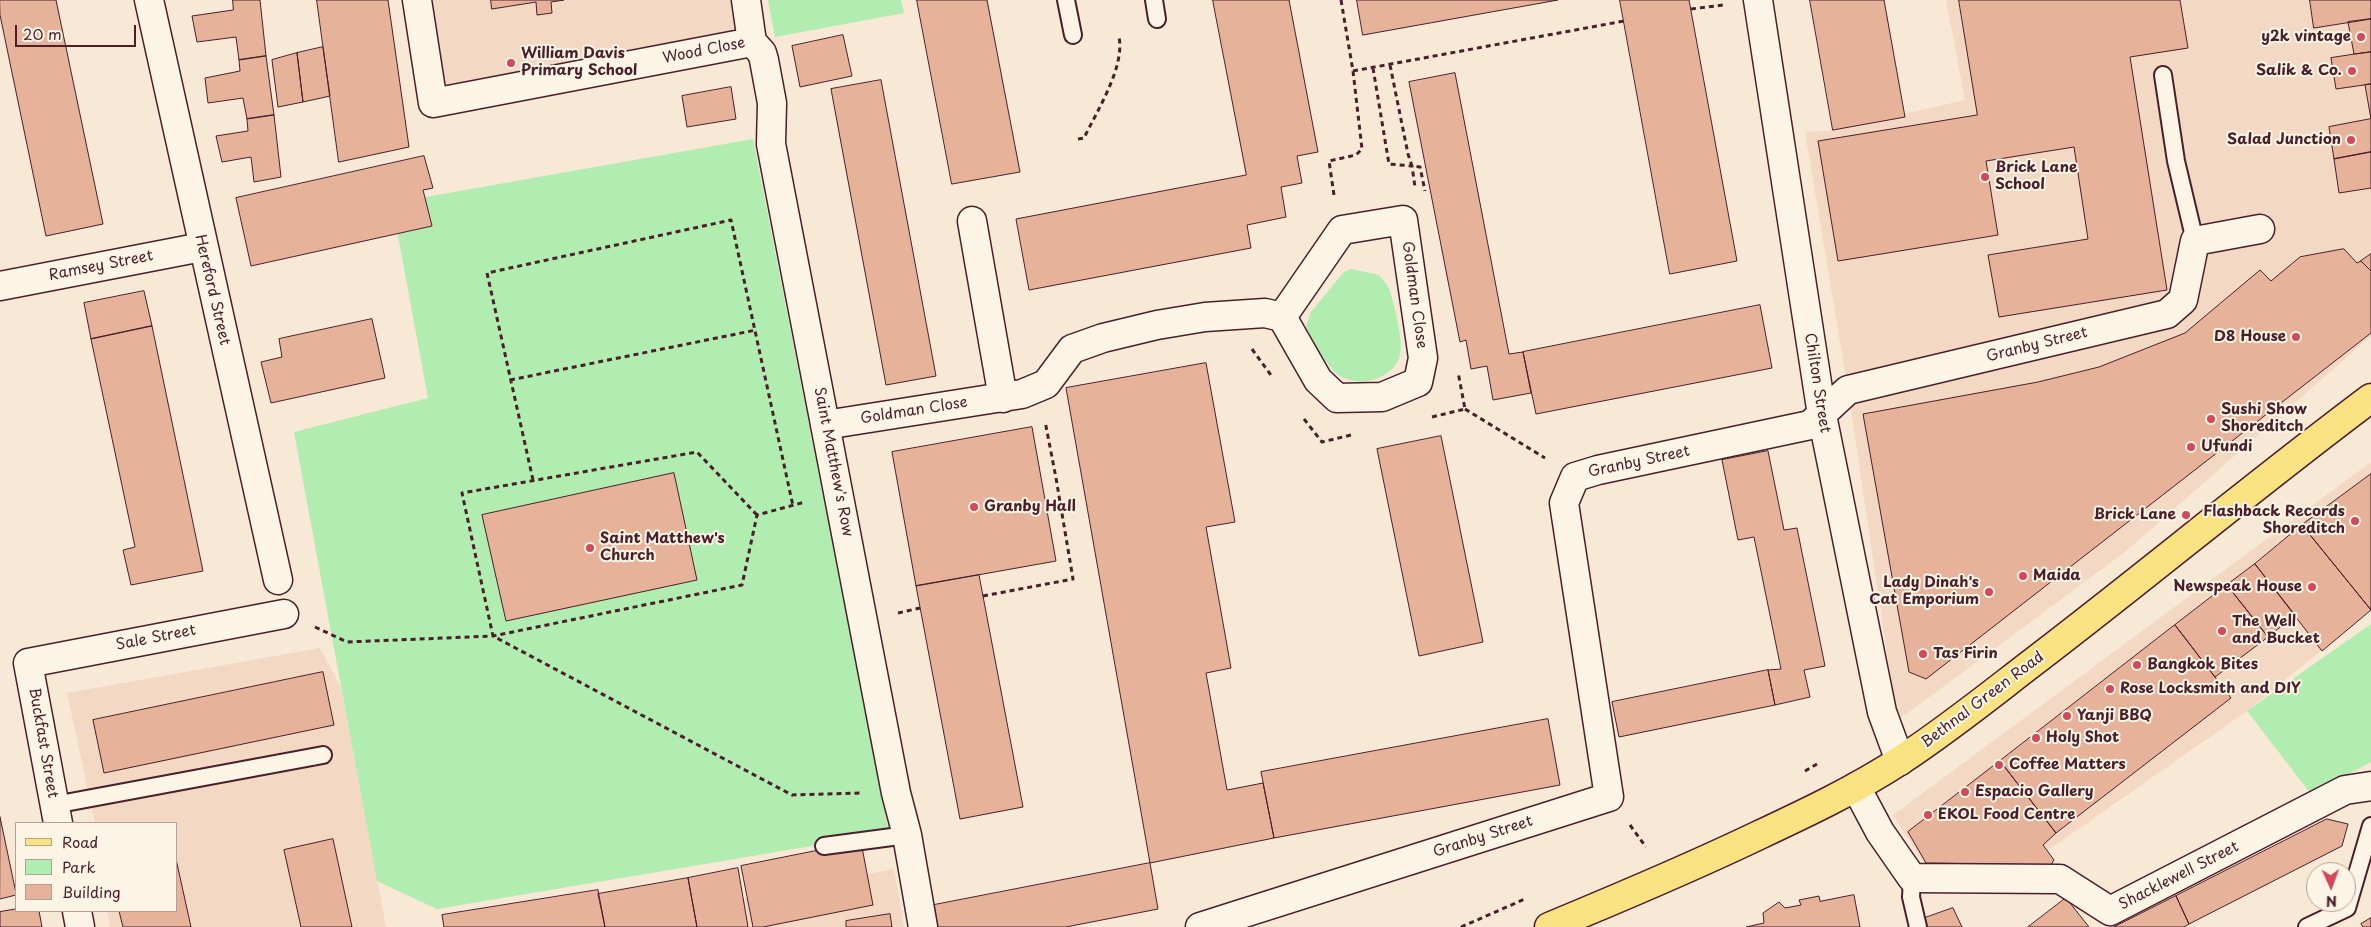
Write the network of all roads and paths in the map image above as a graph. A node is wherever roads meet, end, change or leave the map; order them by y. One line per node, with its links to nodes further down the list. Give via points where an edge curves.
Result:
1 (149, 0): 24 (street, Hereford Street)
2 (417, 0): 12 (street, Wood Close, via 433,103)
3 (746, 0): 12 (street, Saint Matthew's Row)
4 (1066, 0): 10 (lane)
5 (1154, 0): 8 (lane)
6 (1341, 0): 15 (path)
7 (1758, 0): 36 (street, Chilton Street)
8 (1157, 19)
9 (1624, 21): 13 (path)
10 (1073, 35)
11 (1119, 37): 17 (path, via 1121,49 1108,91 1084,138)
12 (752, 42): 39 (street, Saint Matthew's Row, via 764,60 772,103 771,144)
13 (1390, 65): 14 (path); 18 (path)
14 (1373, 68): 15 (path); 18 (path, via 1389,164)
15 (1353, 72): 20 (path, via 1362,149 1356,155 1328,161)
16 (2163, 75): 23 (lane, via 2176,161)
17 (1078, 139)
18 (1412, 166): 19 (path, via 1420,167)
19 (1426, 196)
20 (1335, 204)
21 (972, 221): 32 (street)
22 (2260, 229): 23 (street)
23 (2195, 241): 36 (street, Granby Street, via 2183,300 2167,314 1848,390)
24 (202, 246): 25 (street, Ramsey Street); 46 (street, Hereford Street)
25 (0, 286)
26 (1282, 317): 26 (street, Goldman Close, via 1342,230 1403,220 1423,358 1418,382 1382,397 1337,398 1318,380); 32 (street, Goldman Close, via 1265,313 1205,317 1102,338 1072,349 1046,384)
27 (756, 330): 30 (path); 30 (path, via 731,220 487,273); 44 (path)
28 (1248, 344): 31 (path)
29 (1458, 370): 34 (path)
30 (510, 380): 42 (path)
31 (1276, 382)
32 (1003, 398): 39 (street, Goldman Close)
33 (2371, 398): 52 (main road, Bethnal Green Road, via 2275,470 2096,614)
34 (1465, 409): 37 (path); 41 (path)
35 (1299, 412): 40 (path, via 1322,442)
36 (1822, 415): 41 (street, Granby Street, via 1810,425); 52 (street, Chilton Street, via 1882,712)
37 (1427, 418)
38 (1044, 419): 47 (path, via 1072,580)
39 (825, 426): 43 (street, Saint Matthew's Row)
40 (1360, 433)
41 (1575, 476): 64 (street, Granby Street, via 1564,503 1610,797)
42 (533, 480): 45 (path, via 697,452); 49 (path, via 462,493)
43 (838, 494): 44 (path); 55 (street, Saint Matthew's Row)
44 (792, 506): 45 (path)
45 (757, 515): 49 (path, via 742,585)
46 (278, 580)
47 (983, 596)
48 (284, 614): 49 (path, via 347,642); 50 (street, Sale Street)
49 (493, 636): 55 (path, via 792,795)
50 (28, 663): 56 (street, Buckfast Street)
51 (324, 756): 56 (lane)
52 (1900, 761): 54 (main road, Bethnal Green Road)
53 (2371, 786): 60 (street, Shacklewell Street, via 2346,790 2110,911 2060,878)
54 (1856, 787): 60 (street, via 1880,832); 65 (main road, Bethnal Green Road, via 1664,880)
55 (896, 793): 58 (street, Saint Matthew's Row)
56 (56, 814)
57 (2371, 826): 67 (lane, via 2348,908)
58 (907, 835): 59 (lane); 63 (street, Saint Matthew's Row)
59 (824, 846)
60 (1912, 878): 66 (lane, via 1911,897)
61 (77, 912): 62 (street)
62 (80, 927)
63 (923, 927)
64 (1200, 927)
65 (1549, 927)
66 (1918, 927)
67 (2307, 927)

